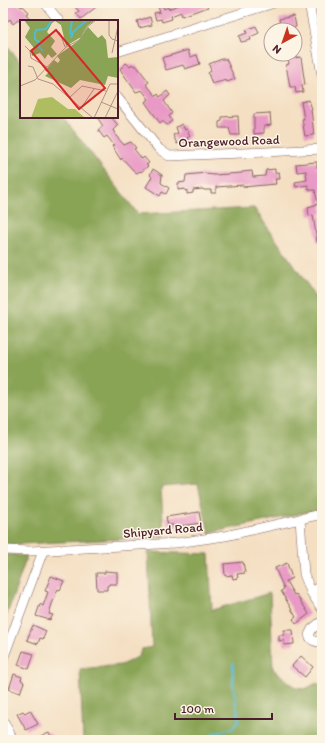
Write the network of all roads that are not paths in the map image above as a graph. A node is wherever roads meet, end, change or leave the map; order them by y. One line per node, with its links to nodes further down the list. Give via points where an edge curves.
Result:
1 (45, 3): 4 (street)
2 (274, 3): 5 (street)
3 (309, 3): 6 (street)
4 (58, 20)
5 (118, 52)
6 (322, 75)
7 (118, 98): 8 (street, Orangewood Road, via 159,149 169,156)
8 (322, 149)
9 (322, 514): 10 (street, Shipyard Road)
10 (300, 519): 12 (street, Shipyard Road, via 225,536 184,542); 14 (street, via 304,574)
11 (3, 550): 12 (street, Shipyard Road)
12 (43, 551): 18 (street)
13 (322, 586): 14 (street)
14 (311, 592): 15 (street)
15 (322, 609)
16 (322, 621): 17 (street, via 309,635 316,642)
17 (322, 641)
18 (3, 659)
19 (3, 720): 20 (street)
20 (13, 740)

